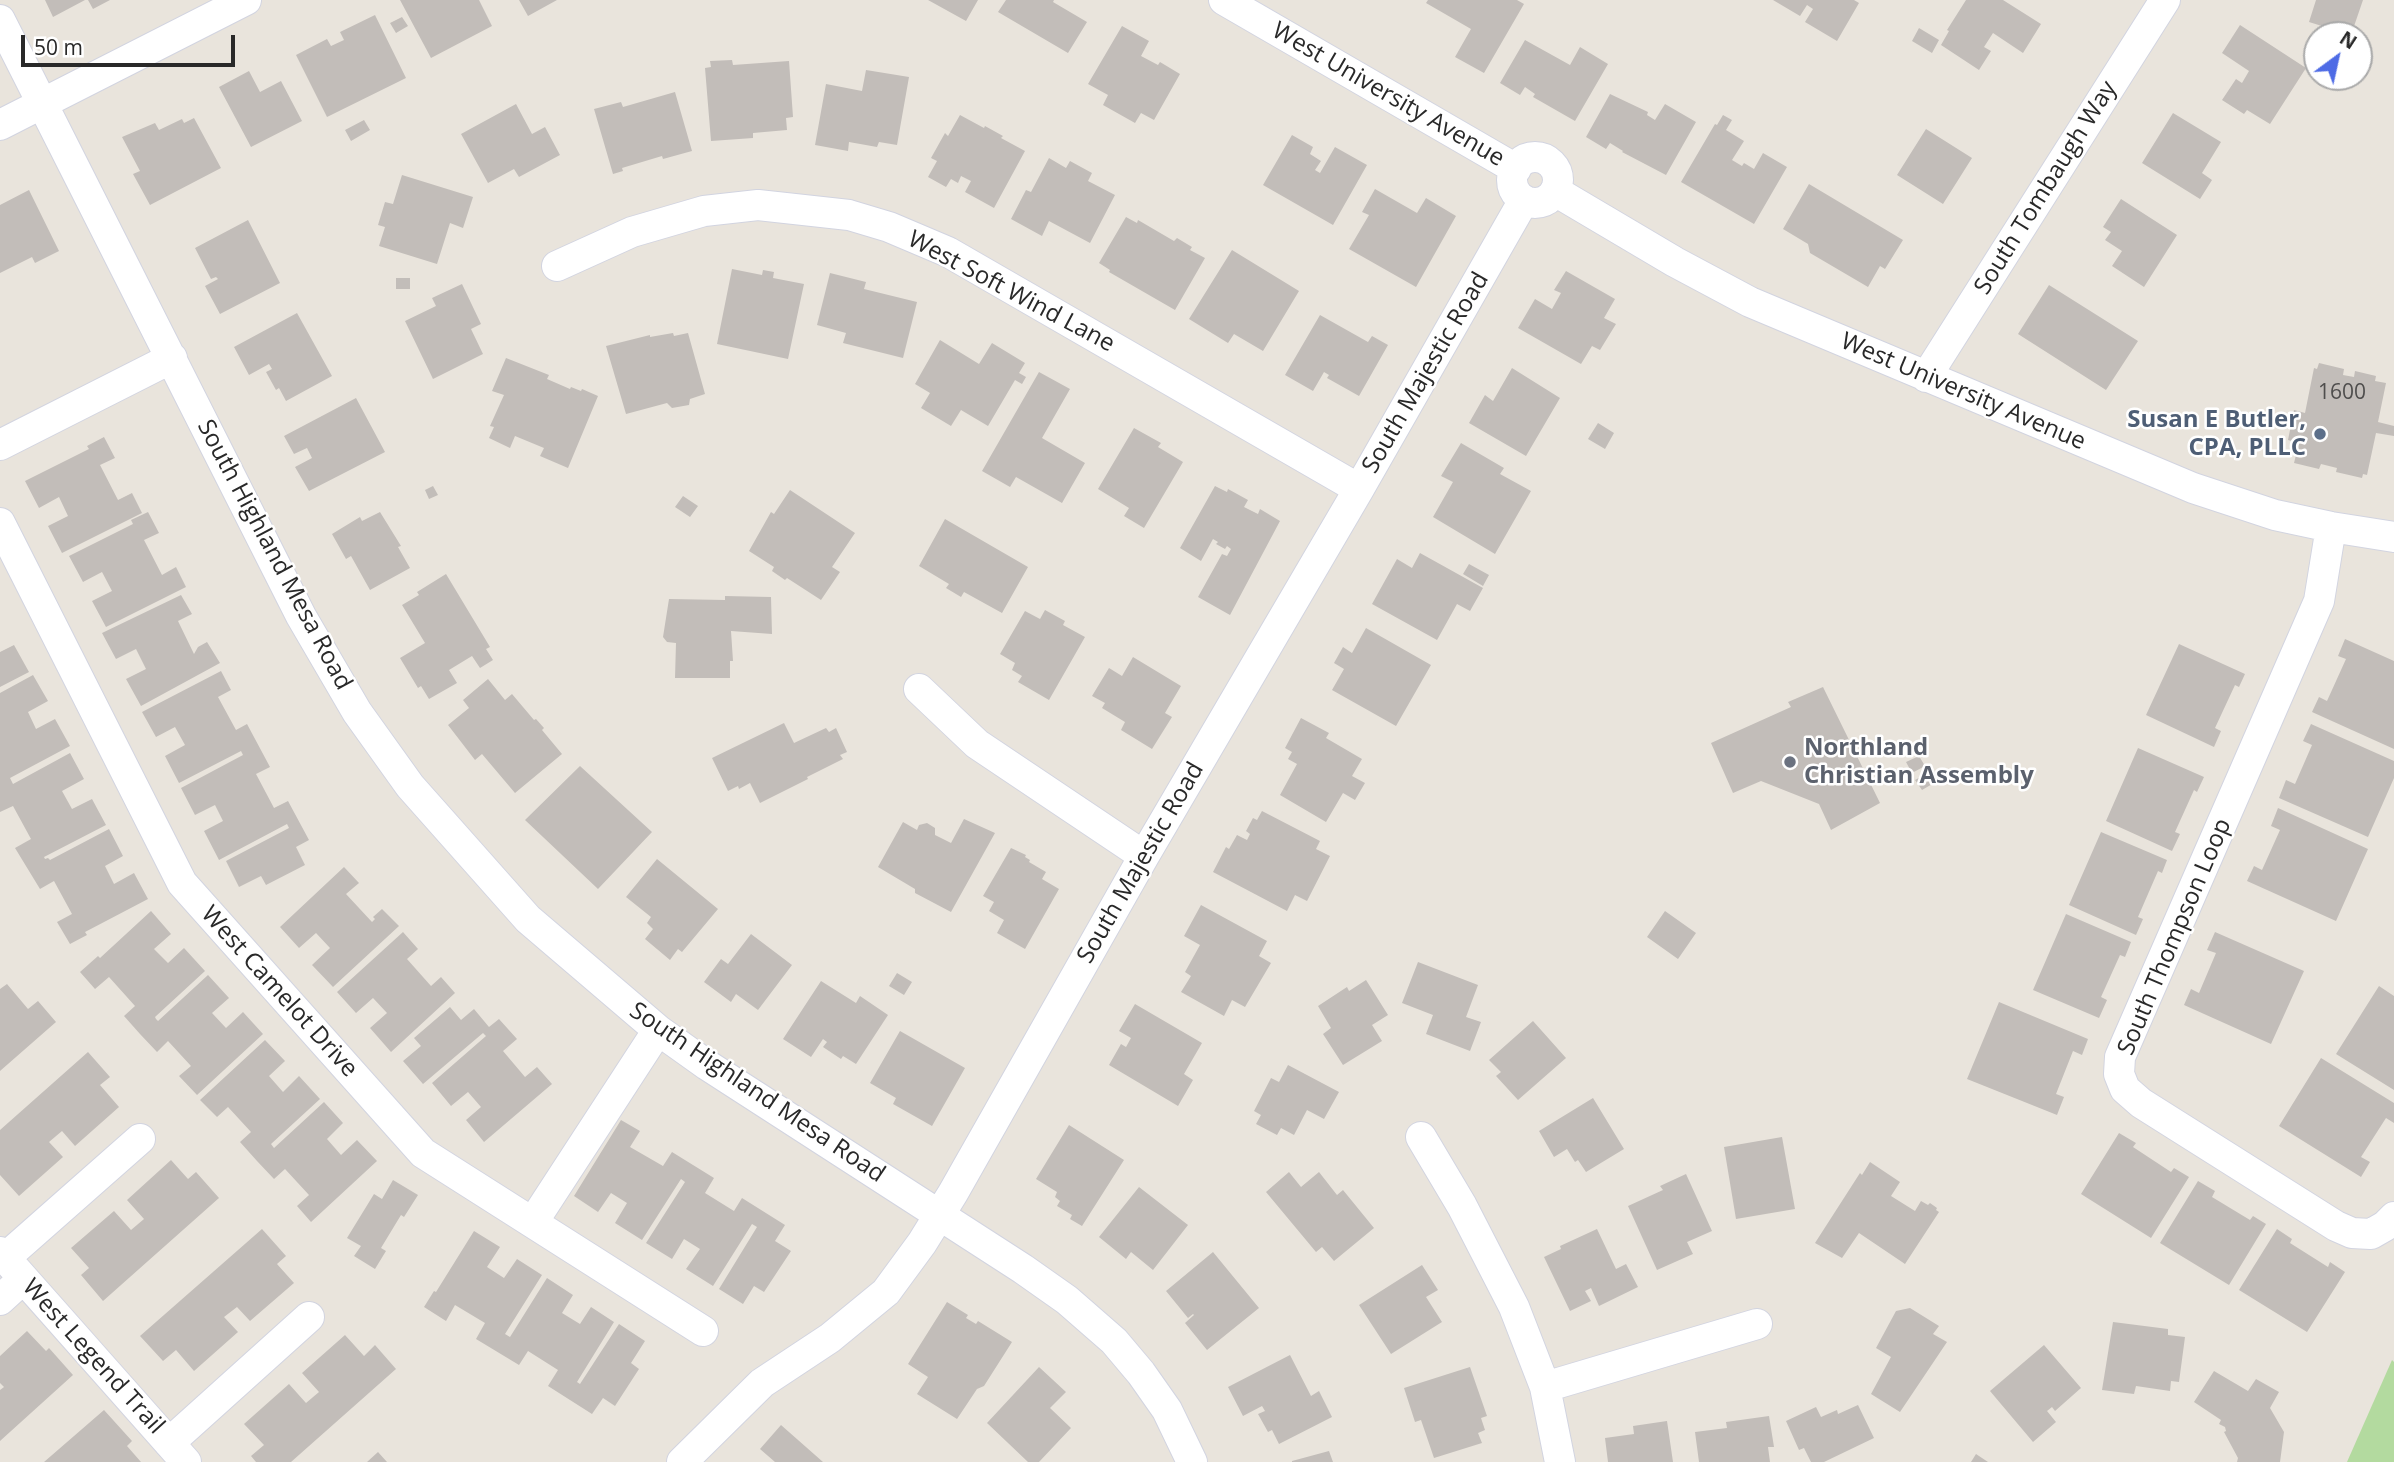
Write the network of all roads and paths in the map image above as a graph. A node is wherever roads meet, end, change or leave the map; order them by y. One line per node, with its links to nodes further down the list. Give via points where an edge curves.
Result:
1 (246, 0): 5 (street)
2 (1224, 0): 7 (street, West University Avenue)
3 (2165, 0): 12 (street, South Tombaugh Way)
4 (0, 20): 5 (street, South Highland Mesa Road)
5 (43, 103): 6 (street); 11 (street, South Highland Mesa Road)
6 (0, 125)
7 (1516, 169): 8 (street, via 1529,158 1547,160 1557,174); 9 (street, via 1514,187)
8 (1555, 191): 9 (street, via 1542,202); 12 (street, West University Avenue, via 1750,302)
9 (1524, 200): 14 (street, South Majestic Road)
10 (557, 266): 14 (street, West Soft Wind Lane, via 632,232 704,211 758,205 849,215 948,252)
11 (172, 358): 13 (street); 20 (street, South Highland Mesa Road, via 301,616 357,712 410,786 528,919)
12 (1926, 377): 16 (street, West University Avenue, via 2207,493)
13 (0, 444)
14 (1359, 489): 19 (street, South Majestic Road)
15 (0, 523): 25 (street, West Camelot Drive, via 182,883 424,1153)
16 (2331, 527): 17 (street, West University Avenue); 24 (street, South Thompson Loop, via 2319,601 2120,1057 2119,1074 2125,1090 2141,1103 2336,1226 2371,1234)
17 (2394, 537)
18 (919, 689): 19 (street, via 977,744)
19 (1144, 856): 23 (street, South Majestic Road)
20 (658, 1030): 23 (street, South Highland Mesa Road); 25 (street)
21 (1421, 1137): 31 (street, via 1514,1307)
22 (140, 1139): 26 (street)
23 (939, 1216): 33 (street, South Majestic Road, via 886,1292 830,1338 762,1383); 34 (street, South Highland Mesa Road, via 1067,1300 1114,1341 1167,1410)
24 (2394, 1217)
25 (533, 1222): 30 (street, West Camelot Drive)
26 (10, 1263): 27 (street); 32 (street, West Legend Trail)
27 (0, 1300)
28 (309, 1317): 32 (street)
29 (1757, 1324): 31 (street)
30 (703, 1331)
31 (1545, 1387): 35 (street)
32 (177, 1453)
33 (682, 1462)
34 (1192, 1462)
35 (1560, 1462)

